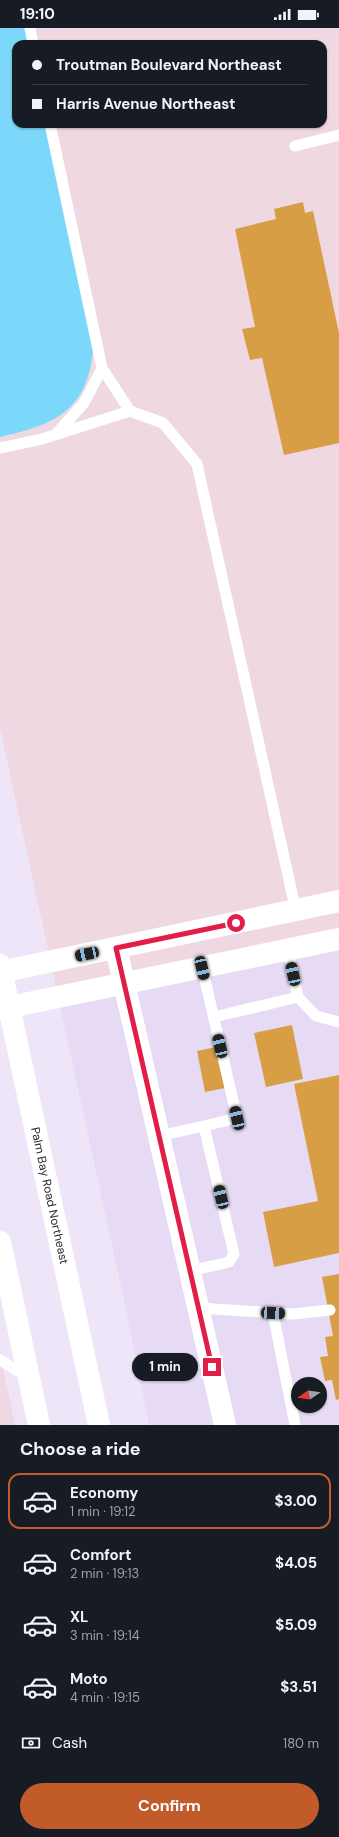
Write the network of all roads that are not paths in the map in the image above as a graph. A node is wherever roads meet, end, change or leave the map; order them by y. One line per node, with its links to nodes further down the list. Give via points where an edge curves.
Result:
1 (30, 28): 2 (lane)
2 (32, 40)
3 (51, 128): 6 (lane)
4 (339, 135): 5 (lane)
5 (295, 146)
6 (102, 368): 7 (lane); 8 (lane, via 84,403)
7 (130, 411): 8 (lane); 11 (lane, via 163,423 197,464)
8 (56, 434): 9 (lane)
9 (0, 448)
10 (339, 901): 11 (street)
11 (296, 911): 13 (street)
12 (339, 939): 14 (street)
13 (116, 948): 16 (street); 17 (street)
14 (288, 950): 15 (street); 18 (lane)
15 (202, 968): 17 (street); 20 (lane)
16 (0, 970): 19 (street, Palm Bay Road Northeast)
17 (124, 984): 19 (street); 23 (street)
18 (298, 997): 20 (lane); 21 (lane, via 316,1016)
19 (5, 1008): 33 (street, Palm Bay Road Northeast)
20 (214, 1017): 22 (lane, via 237,1118)
21 (339, 1022)
22 (204, 1126): 23 (lane); 25 (lane, via 234,1254 229,1262)
23 (159, 1136): 25 (street)
24 (0, 1242): 26 (street)
25 (190, 1271): 27 (street)
26 (4, 1290): 31 (street)
27 (199, 1308): 29 (lane); 34 (street)
28 (330, 1310): 29 (lane, via 293,1314)
29 (273, 1313): 35 (lane)
30 (0, 1360): 31 (lane)
31 (29, 1377): 32 (street)
32 (39, 1425)
33 (99, 1425)
34 (225, 1425)
35 (295, 1425)

